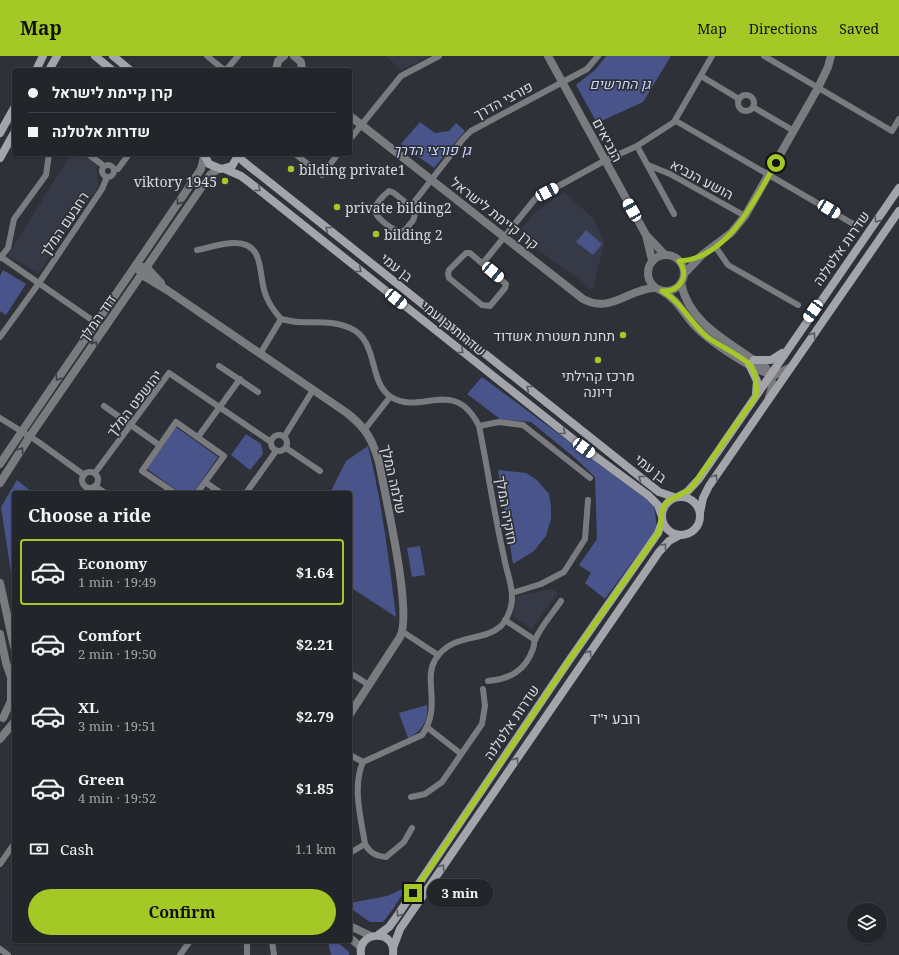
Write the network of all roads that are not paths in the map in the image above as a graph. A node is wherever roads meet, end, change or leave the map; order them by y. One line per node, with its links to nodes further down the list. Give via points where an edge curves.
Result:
1 (43, 56): 14 (main road)
2 (95, 56): 16 (main road)
3 (113, 56): 17 (main road)
4 (206, 56): 18 (street)
5 (238, 56): 19 (street)
6 (439, 56): 30 (street, via 401,76)
7 (548, 56): 22 (street, הנביאים)
8 (598, 56): 22 (street, פורצי הדרך, via 587,69)
9 (712, 56): 21 (street)
10 (764, 56): 23 (street)
11 (831, 56): 23 (street)
12 (57, 57): 15 (main road)
13 (280, 57): 20 (street)
14 (37, 68)
15 (50, 68)
16 (110, 68)
17 (128, 68)
18 (222, 68)
19 (227, 68)
20 (277, 68)
21 (700, 76): 24 (street); 29 (street)
22 (562, 82): 48 (street, הנביאים); 55 (street, פורצי הדרך, via 471,131 462,138)
23 (818, 88): 31 (street); 32 (street)
24 (739, 99): 25 (street, via 745,95 750,96 754,102); 25 (street, via 738,104 742,110 747,111)
25 (753, 107): 31 (street)
26 (12, 112): 33 (main road)
27 (352, 118): 30 (street, קרן קיימת לישראל)
28 (899, 119): 32 (street)
29 (676, 121): 37 (street); 53 (street)
30 (362, 125): 36 (street); 55 (street, קרן קיימת לישראל)
31 (794, 131): 53 (street)
32 (892, 131): 34 (street)
33 (0, 133)
34 (899, 135)
35 (12, 137): 47 (main road)
36 (352, 137)
37 (637, 146): 48 (street); 49 (street, הושע הנביא)
38 (49, 156): 68 (street, via 46,175 14,219 8,248)
39 (91, 156): 50 (street)
40 (128, 156): 51 (street, via 118,169)
41 (204, 156): 72 (street, דוד המלך, one-way to 72, via 201,169)
42 (205, 156): 52 (main road, שדרות בן עמי, via 209,164)
43 (238, 156): 52 (main road, via 232,166)
44 (240, 156): 126 (main road, בן עמי, one-way to 44, via 659,492 244,162)
45 (298, 156): 46 (street, via 322,175)
46 (336, 156)
47 (0, 158)
48 (604, 161): 62 (street, הנביאים); 63 (street, via 535,199)
49 (648, 165): 59 (street, הושע הנביא); 60 (street, הושע הנביא, via 670,174)
50 (104, 166): 51 (street, via 110,165); 54 (street, via 102,172)
51 (114, 169): 54 (street, via 112,175)
52 (221, 169): 73 (street, דוד המלך, via 210,175); 129 (main road, שדרות בן עמי, one-way to 129, via 236,173 249,182 584,448 649,496 658,505)
53 (769, 174): 60 (street); 61 (street)
54 (107, 177): 76 (street, רחבעם המלך, via 102,189)
55 (432, 180): 57 (street, פורצי הדרך); 63 (street, קרן קיימת לישראל)
56 (899, 188): 85 (main road, שדרות אלטלנה, one-way to 85)
57 (411, 206): 57 (street, via 415,210 414,219 401,231 394,229 378,216 375,208 388,191)
58 (899, 212): 89 (main road, שדרות אלטלנה, one-way to 58)
59 (674, 214)
60 (745, 216): 64 (street, via 731,233)
61 (855, 225)
62 (646, 235): 66 (street, הנביאים); 69 (street, הנביאים)
63 (504, 236): 71 (street); 79 (street, קרן קיימת לישראל, via 588,302 613,303)
64 (715, 246): 67 (street); 80 (street, via 728,265)
65 (197, 250): 81 (street, via 235,243 248,245 255,250 259,257 265,294)
66 (665, 255): 69 (street); 70 (street, via 673,256)
67 (702, 255): 70 (street); 74 (street)
68 (0, 258): 76 (street)
69 (652, 260): 75 (street)
70 (679, 261): 74 (street)
71 (483, 264): 71 (street, via 506,284 490,306 482,305 449,278 448,274 466,253 470,253)
72 (136, 265): 73 (street, שלמה המלך); 82 (street, דוד המלך)
73 (144, 271): 83 (street, דוד המלך); 86 (street, שלמה המלך, via 167,290)
74 (684, 274): 77 (street)
75 (647, 275): 78 (street, via 651,284); 79 (street, קרן קיימת לישראל)
76 (39, 283): 82 (street); 84 (street, רחבעם המלך)
77 (681, 283): 78 (street, via 675,289); 87 (street, via 685,300 694,313 714,333)
78 (658, 290): 79 (street, קרן קיימת לישראל, via 647,288); 87 (street, via 672,298 708,338)
79 (632, 294)
80 (798, 305)
81 (281, 319): 86 (street); 95 (street, via 335,322 356,331 367,344 379,381)
82 (95, 322): 83 (street); 103 (street, דוד המלך, one-way to 103)
83 (105, 329): 104 (street, דוד המלך, one-way to 83)
84 (0, 337)
85 (787, 348): 87 (main road, via 771,360); 90 (main road, שדרות אלטלנה)
86 (260, 354): 92 (street, שלמה המלך)
87 (751, 362): 90 (street, via 765,367); 94 (main road, via 757,381)
88 (219, 366): 91 (street)
89 (791, 366): 90 (street, via 778,374); 96 (main road, שדרות אלטלנה)
90 (770, 374): 94 (main road, שדרות אלטלנה); 96 (street, via 772,384)
91 (240, 380): 93 (street); 98 (street)
92 (313, 390): 102 (street, שלמה המלך); 106 (street)
93 (258, 392)
94 (756, 396): 126 (main road, שדרות אלטלנה, via 698,479 687,492)
95 (390, 397): 101 (street, חזקיה המלך, via 407,402 437,399 454,401 471,413); 102 (street)
96 (768, 400): 128 (main road, שדרות אלטלנה, one-way to 96, via 709,486)
97 (104, 406): 100 (street)
98 (220, 406): 100 (street, יהושפט המלך, via 169,373); 105 (street); 107 (street, יהושפט המלך)
99 (0, 418): 103 (street)
100 (131, 425): 108 (street); 113 (street, יהושפט המלך)
101 (479, 426): 115 (street, via 499,422 523,424); 132 (street, חזקיה המלך)
102 (365, 429): 135 (street, שלמה המלך, via 379,462 403,592)
103 (22, 432): 104 (street); 111 (street, דוד המלך)
104 (30, 436): 114 (street); 117 (street, דוד המלך, one-way to 104)
105 (198, 437): 108 (street, via 176,422); 116 (street, via 224,456)
106 (284, 437): 107 (street, via 276,435); 109 (street, via 288,443)
107 (270, 442): 110 (street, יהושפט המלך, via 271,448)
108 (160, 445): 119 (street, via 142,471)
109 (286, 448): 110 (street, via 282,452); 112 (street)
110 (276, 451): 125 (street)
111 (0, 464)
112 (320, 472)
113 (95, 473): 114 (street, via 89,472); 118 (street, via 98,480)
114 (84, 475): 118 (street, via 84,484 88,487)
115 (590, 478)
116 (205, 482): 123 (street); 124 (street)
117 (0, 483)
118 (95, 486): 120 (street)
119 (166, 487): 121 (street); 122 (street)
120 (102, 491)
121 (163, 491)
122 (172, 491)
123 (198, 491)
124 (218, 491)
125 (247, 491)
126 (677, 497): 128 (main road, via 693,500); 129 (main road, via 666,504)
127 (588, 500): 132 (street, via 585,539 564,572 541,584)
128 (700, 513): 130 (main road, via 694,530)
129 (662, 518): 130 (main road, via 669,531); 162 (main road, שדרות אלטלנה, one-way to 162, via 658,533 395,919 389,927)
130 (680, 535): 169 (main road, שדרות אלטלנה, one-way to 130, via 400,929 658,552)
131 (0, 583): 137 (street)
132 (512, 593): 134 (street, חזקיה המלך, via 512,601)
133 (561, 601): 138 (street)
134 (505, 620): 138 (street); 139 (street, via 493,631 455,642)
135 (402, 632): 139 (street); 143 (street, שלמה המלך)
136 (0, 634): 141 (street)
137 (12, 638)
138 (535, 640): 142 (street, via 527,660 516,672 504,679)
139 (438, 655): 150 (street, via 433,662 432,715)
140 (352, 674): 143 (street)
141 (12, 679)
142 (488, 681)
143 (369, 686): 147 (street, שלמה המלך)
144 (483, 689): 152 (street, via 485,714 482,724)
145 (12, 692): 148 (street, via 11,701)
146 (12, 711): 148 (street)
147 (352, 711)
148 (1, 720)
149 (12, 724): 151 (street)
150 (428, 728): 152 (street); 154 (street, via 415,740)
151 (0, 739)
152 (460, 753): 155 (street, via 442,782 425,794)
153 (352, 756): 154 (street)
154 (363, 762): 157 (street, via 358,792)
155 (411, 797)
156 (412, 828): 157 (street, via 404,842 386,857 369,851)
157 (365, 844): 159 (street)
158 (12, 847): 160 (street)
159 (352, 852)
160 (0, 864)
161 (352, 927): 162 (street)
162 (375, 935): 168 (main road, שדרות אלטלנה, via 365,940); 169 (main road, via 388,939)
163 (352, 940): 168 (street)
164 (189, 943): 171 (street)
165 (247, 943): 172 (street)
166 (272, 943): 173 (street)
167 (0, 949): 170 (street)
168 (361, 951)
169 (393, 951)
170 (8, 955)
171 (180, 955)
172 (247, 955)
173 (274, 955)

